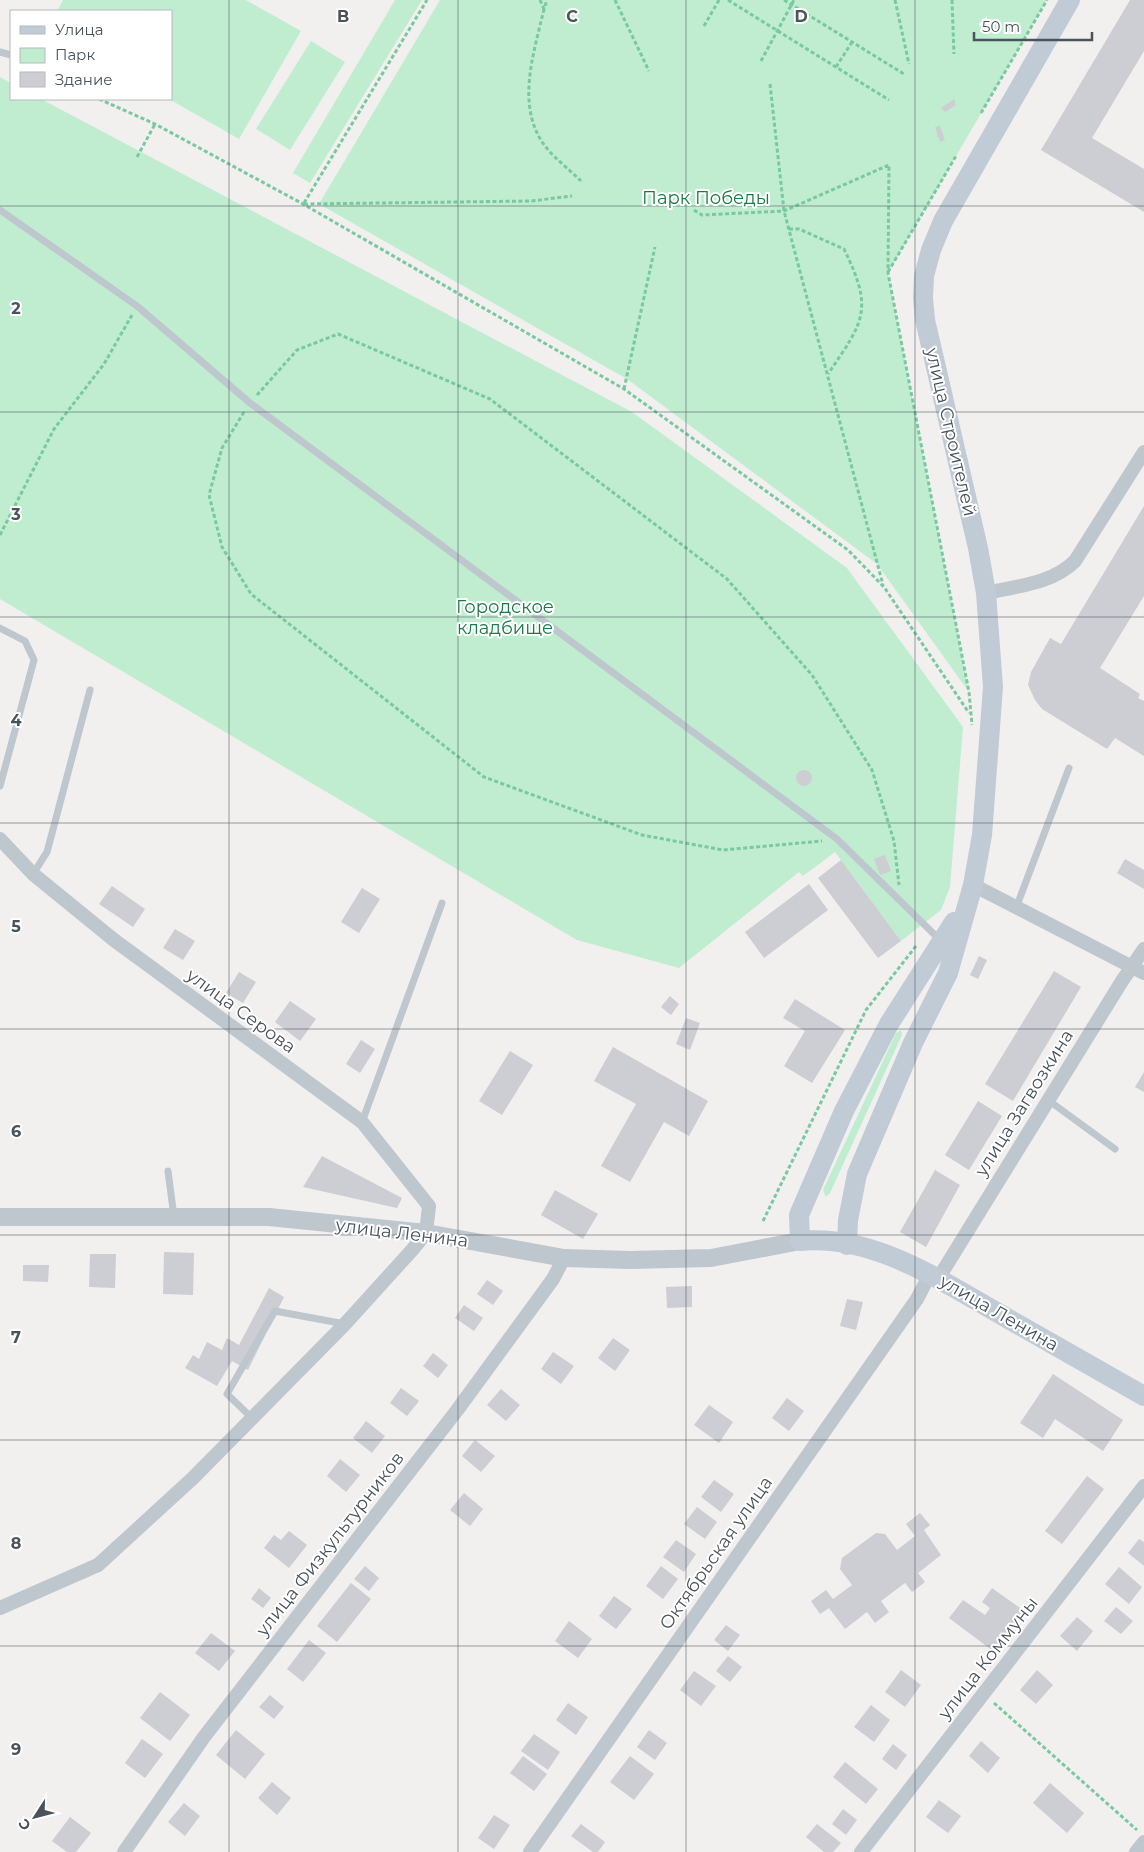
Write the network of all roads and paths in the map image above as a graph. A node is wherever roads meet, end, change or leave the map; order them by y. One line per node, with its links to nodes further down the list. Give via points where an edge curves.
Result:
1 (427, 0): 33 (path)
2 (540, 0): 14 (path)
3 (547, 0): 14 (path)
4 (615, 0): 22 (path)
5 (719, 0): 15 (path)
6 (728, 0): 16 (path)
7 (784, 0): 13 (path)
8 (794, 0): 13 (path)
9 (895, 0): 20 (path)
10 (952, 0): 18 (path)
11 (1047, 0): 27 (path)
12 (1070, 0): 47 (main road, улица Строителей, via 943,221 924,276 925,320)
13 (792, 4): 16 (path); 17 (path)
14 (544, 9): 31 (path, via 530,67 532,123 545,146)
15 (704, 26)
16 (778, 30): 19 (path); 21 (path)
17 (852, 42): 21 (path); 23 (path)
18 (954, 54)
19 (761, 61)
20 (909, 64)
21 (836, 67): 26 (path)
22 (649, 71)
23 (904, 74)
24 (770, 84): 36 (path)
25 (101, 100): 28 (path)
26 (889, 100)
27 (981, 113)
28 (155, 124): 30 (path); 33 (path)
29 (956, 156): 39 (path)
30 (138, 157)
31 (581, 181)
32 (572, 196): 33 (path, via 531,201)
33 (303, 204): 42 (path)
34 (0, 210): 40 (lane)
35 (694, 210): 36 (path, via 702,214)
36 (784, 211): 37 (path); 39 (path, via 889,165)
37 (789, 229): 41 (path); 41 (path, via 799,229 844,249 858,278 862,313 849,343)
38 (656, 247): 42 (path)
39 (888, 273): 50 (path, via 969,692)
40 (137, 306): 43 (lane); 45 (path, via 104,364 54,429)
41 (827, 375): 46 (path)
42 (624, 389): 46 (path, via 848,550)
43 (250, 403): 55 (lane); 55 (path, via 222,448 209,495 222,547 250,594 484,777 642,835 723,850); 59 (path, via 297,350 338,334 490,399 727,579 812,675 872,770 894,841)
44 (1144, 452): 47 (street, via 1075,561 1066,570 1052,577)
45 (0, 535)
46 (884, 587): 50 (path)
47 (986, 593): 57 (main road, улица Строителей, via 992,696 982,835)
48 (0, 628): 53 (lane, via 25,641 34,660)
49 (90, 690): 56 (lane, via 47,852)
50 (970, 714): 51 (path)
51 (972, 728)
52 (1068, 768): 60 (lane)
53 (0, 786)
54 (0, 839): 56 (street, улица Серова)
55 (837, 839): 59 (lane)
56 (32, 874): 67 (street, улица Серова, via 114,940)
57 (970, 892): 60 (street); 61 (main road); 65 (main road, улица Строителей, via 948,973)
58 (442, 903): 67 (lane)
59 (902, 904): 61 (lane)
60 (1016, 909): 63 (street)
61 (936, 936): 64 (main road); 72 (path, via 866,1010)
62 (1144, 949): 63 (street, улица Загвозкина)
63 (1138, 970): 66 (street, улица Загвозкина)
64 (889, 1024): 65 (main road, via 903,1019 911,1025); 74 (main road, via 844,1111 799,1214)
65 (913, 1043): 75 (main road, улица Строителей, via 857,1174)
66 (1048, 1100): 68 (lane); 77 (street, улица Загвозкина)
67 (362, 1122): 73 (street, улица Серова, via 429,1206)
68 (1115, 1149)
69 (168, 1171): 71 (lane)
70 (0, 1217): 71 (street, улица Ленина)
71 (174, 1218): 73 (street, улица Ленина, via 269,1217)
72 (763, 1221)
73 (426, 1233): 76 (street, улица Ленина); 78 (street)
74 (800, 1241): 75 (main road, улица Ленина); 76 (street, улица Ленина, via 711,1258)
75 (847, 1245): 77 (main road, улица Ленина, via 881,1253)
76 (564, 1258): 86 (street, улица Физкультурников, via 553,1279 458,1409 204,1737)
77 (934, 1276): 79 (main road, улица Ленина); 87 (street, Октябрьская улица)
78 (345, 1324): 80 (street); 80 (lane, via 275,1311 227,1394)
79 (1144, 1396)
80 (252, 1418): 82 (street, via 193,1478 98,1565)
81 (1144, 1486): 83 (street, улица Коммуны)
82 (0, 1608)
83 (984, 1695): 84 (path); 88 (street, улица Коммуны)
84 (1144, 1837)
85 (1144, 1842): 89 (street)
86 (124, 1852)
87 (530, 1852)
88 (861, 1852)
89 (1136, 1852)

